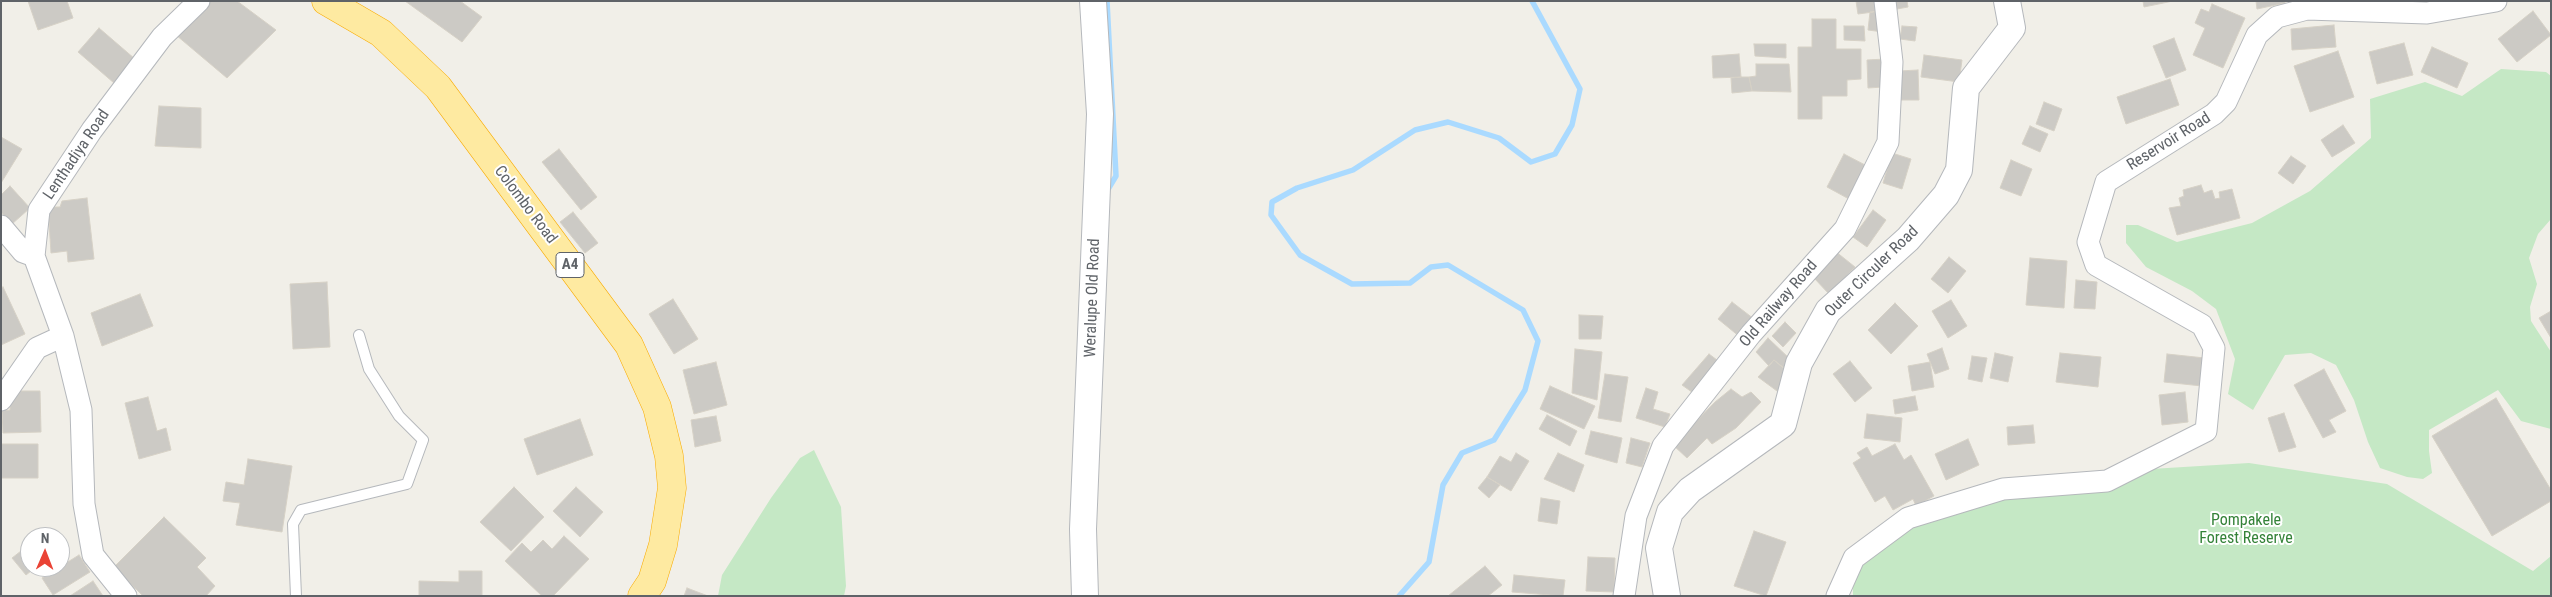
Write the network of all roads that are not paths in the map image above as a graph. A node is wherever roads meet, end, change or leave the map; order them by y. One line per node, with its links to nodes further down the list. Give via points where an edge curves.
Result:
1 (198, 1): 8 (street, Lenthadiya Road, via 162,37 92,130 39,210)
2 (326, 1): 14 (highway, Colombo Road / A4, via 381,33 438,87 629,345 657,407 669,456 672,488 663,545 652,581)
3 (1093, 1): 15 (street, Weralupe Old Road, via 1100,114 1084,529)
4 (1885, 1): 16 (street, Old Railway Road, via 1892,62 1888,142 1845,229 1751,334 1663,446 1636,516)
5 (2007, 1): 17 (street, Outer Circuler Road, via 2012,28 1966,88 1959,170 1946,195 1908,239 1828,311 1799,363 1783,424 1690,490 1670,512 1659,548)
6 (2496, 1): 18 (street, Reservoir Road, via 2427,13 2307,9 2278,17 2257,35 2226,102 2214,114 2106,182 2088,242 2096,265 2202,325 2214,348 2206,431 2107,481 2003,489 1908,518 1854,558)
7 (1, 226): 8 (street, via 23,252)
8 (34, 256): 10 (street, Lenthadiya Road)
9 (359, 335): 13 (lane, via 369,369 399,416 423,440 407,484 301,510 292,524)
10 (63, 336): 11 (street, via 37,348); 12 (street, Lenthadiya Road, via 81,410 84,504 93,556)
11 (1, 400)
12 (126, 596)
13 (296, 596)
14 (642, 596)
15 (1085, 596)
16 (1624, 596)
17 (1667, 596)
18 (1837, 596)

